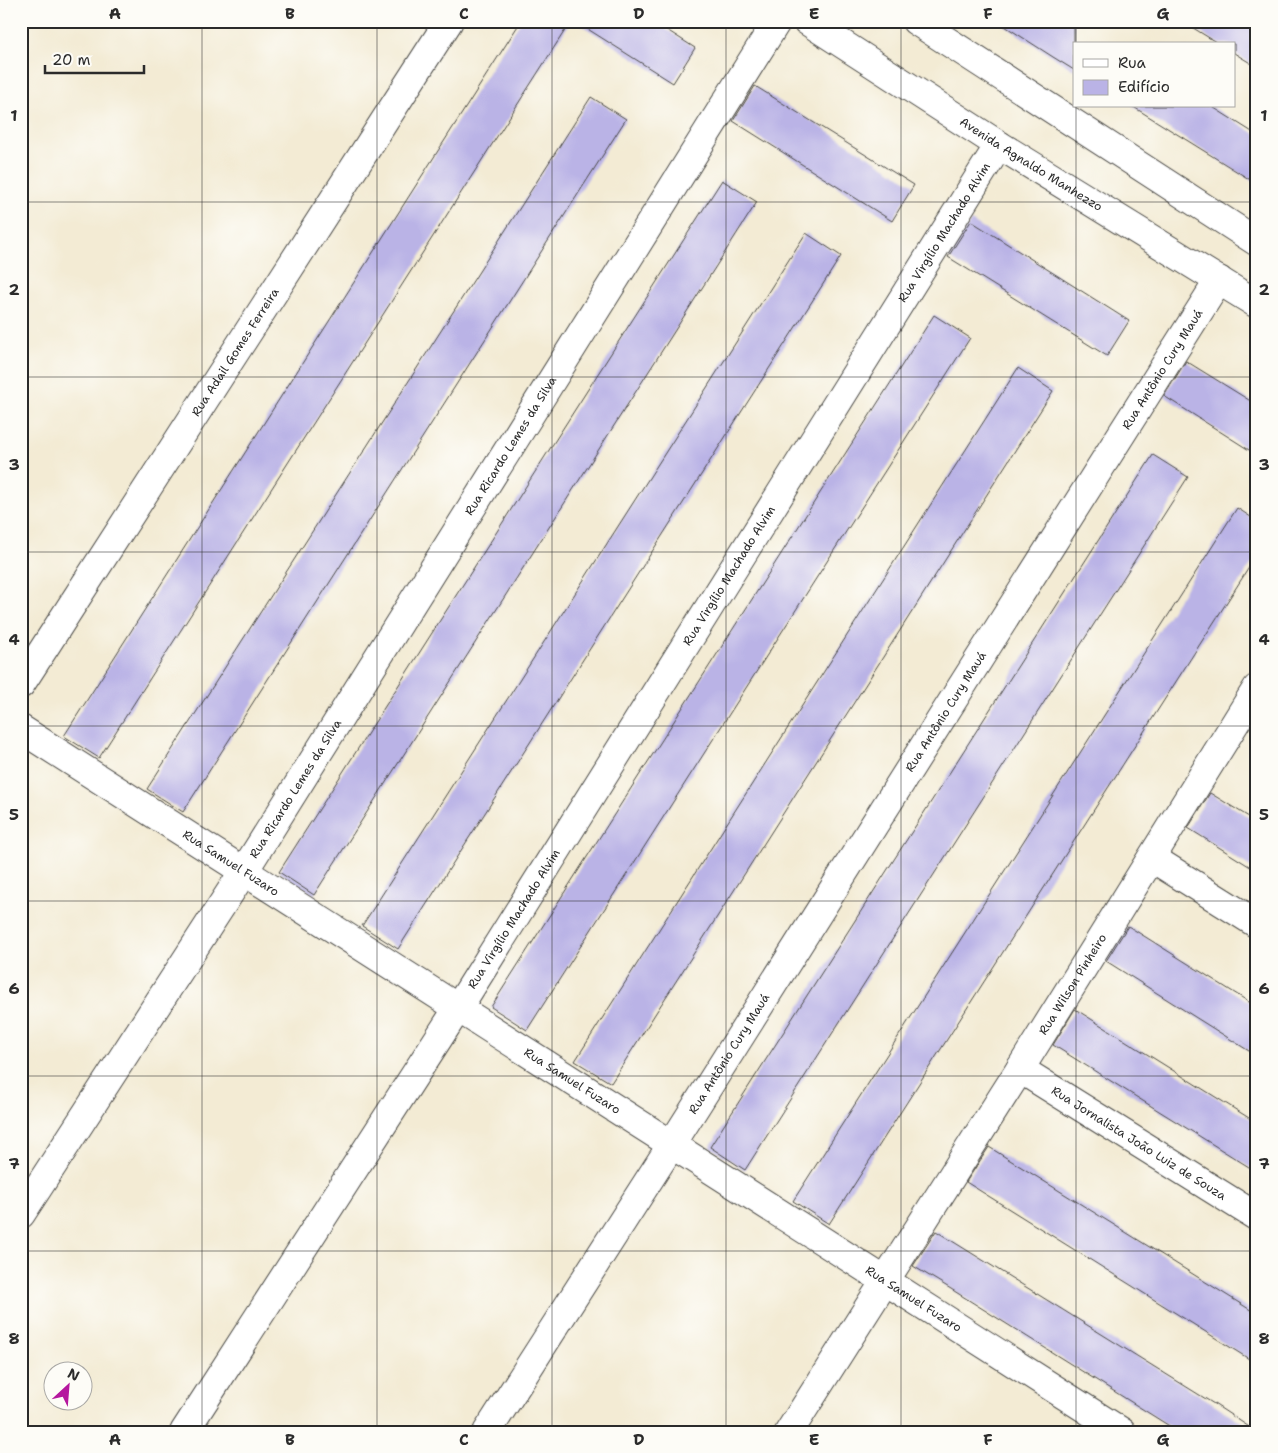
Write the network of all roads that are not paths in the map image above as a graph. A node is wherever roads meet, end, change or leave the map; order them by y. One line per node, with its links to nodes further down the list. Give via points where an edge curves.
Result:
1 (449, 21): 9 (street, Rua Adail Gomes Ferreira)
2 (777, 21): 13 (street, Rua Ricardo Lemes da Silva)
3 (808, 21): 5 (street, Avenida Agnaldo Manhezzo)
4 (916, 21): 6 (street)
5 (999, 145): 7 (street, Avenida Agnaldo Manhezzo); 15 (street, Rua Virgílio Machado Alvim)
6 (1257, 242)
7 (1218, 280): 8 (street, Avenida Agnaldo Manhezzo); 17 (street, Rua Antônio Cury Mauá)
8 (1257, 304)
9 (21, 684)
10 (1257, 688): 12 (street, Rua Wilson Pinheiro)
11 (21, 729): 13 (street, Rua Samuel Fuzaro)
12 (1152, 858): 14 (street); 16 (street, Rua Wilson Pinheiro)
13 (244, 870): 15 (street, Rua Samuel Fuzaro); 18 (street, Rua Ricardo Lemes da Silva)
14 (1257, 924)
15 (458, 1008): 17 (street, Rua Samuel Fuzaro); 21 (street, Rua Virgílio Machado Alvim)
16 (1020, 1069): 19 (street, Rua Jornalista João Luiz de Souza); 20 (street, Rua Wilson Pinheiro)
17 (672, 1144): 20 (street, Rua Samuel Fuzaro); 22 (street, Rua Antônio Cury Mauá)
18 (21, 1214)
19 (1257, 1217)
20 (884, 1280): 23 (street, Rua Wilson Pinheiro); 24 (street, Rua Samuel Fuzaro)
21 (184, 1432)
22 (487, 1432)
23 (788, 1432)
24 (1122, 1432)

